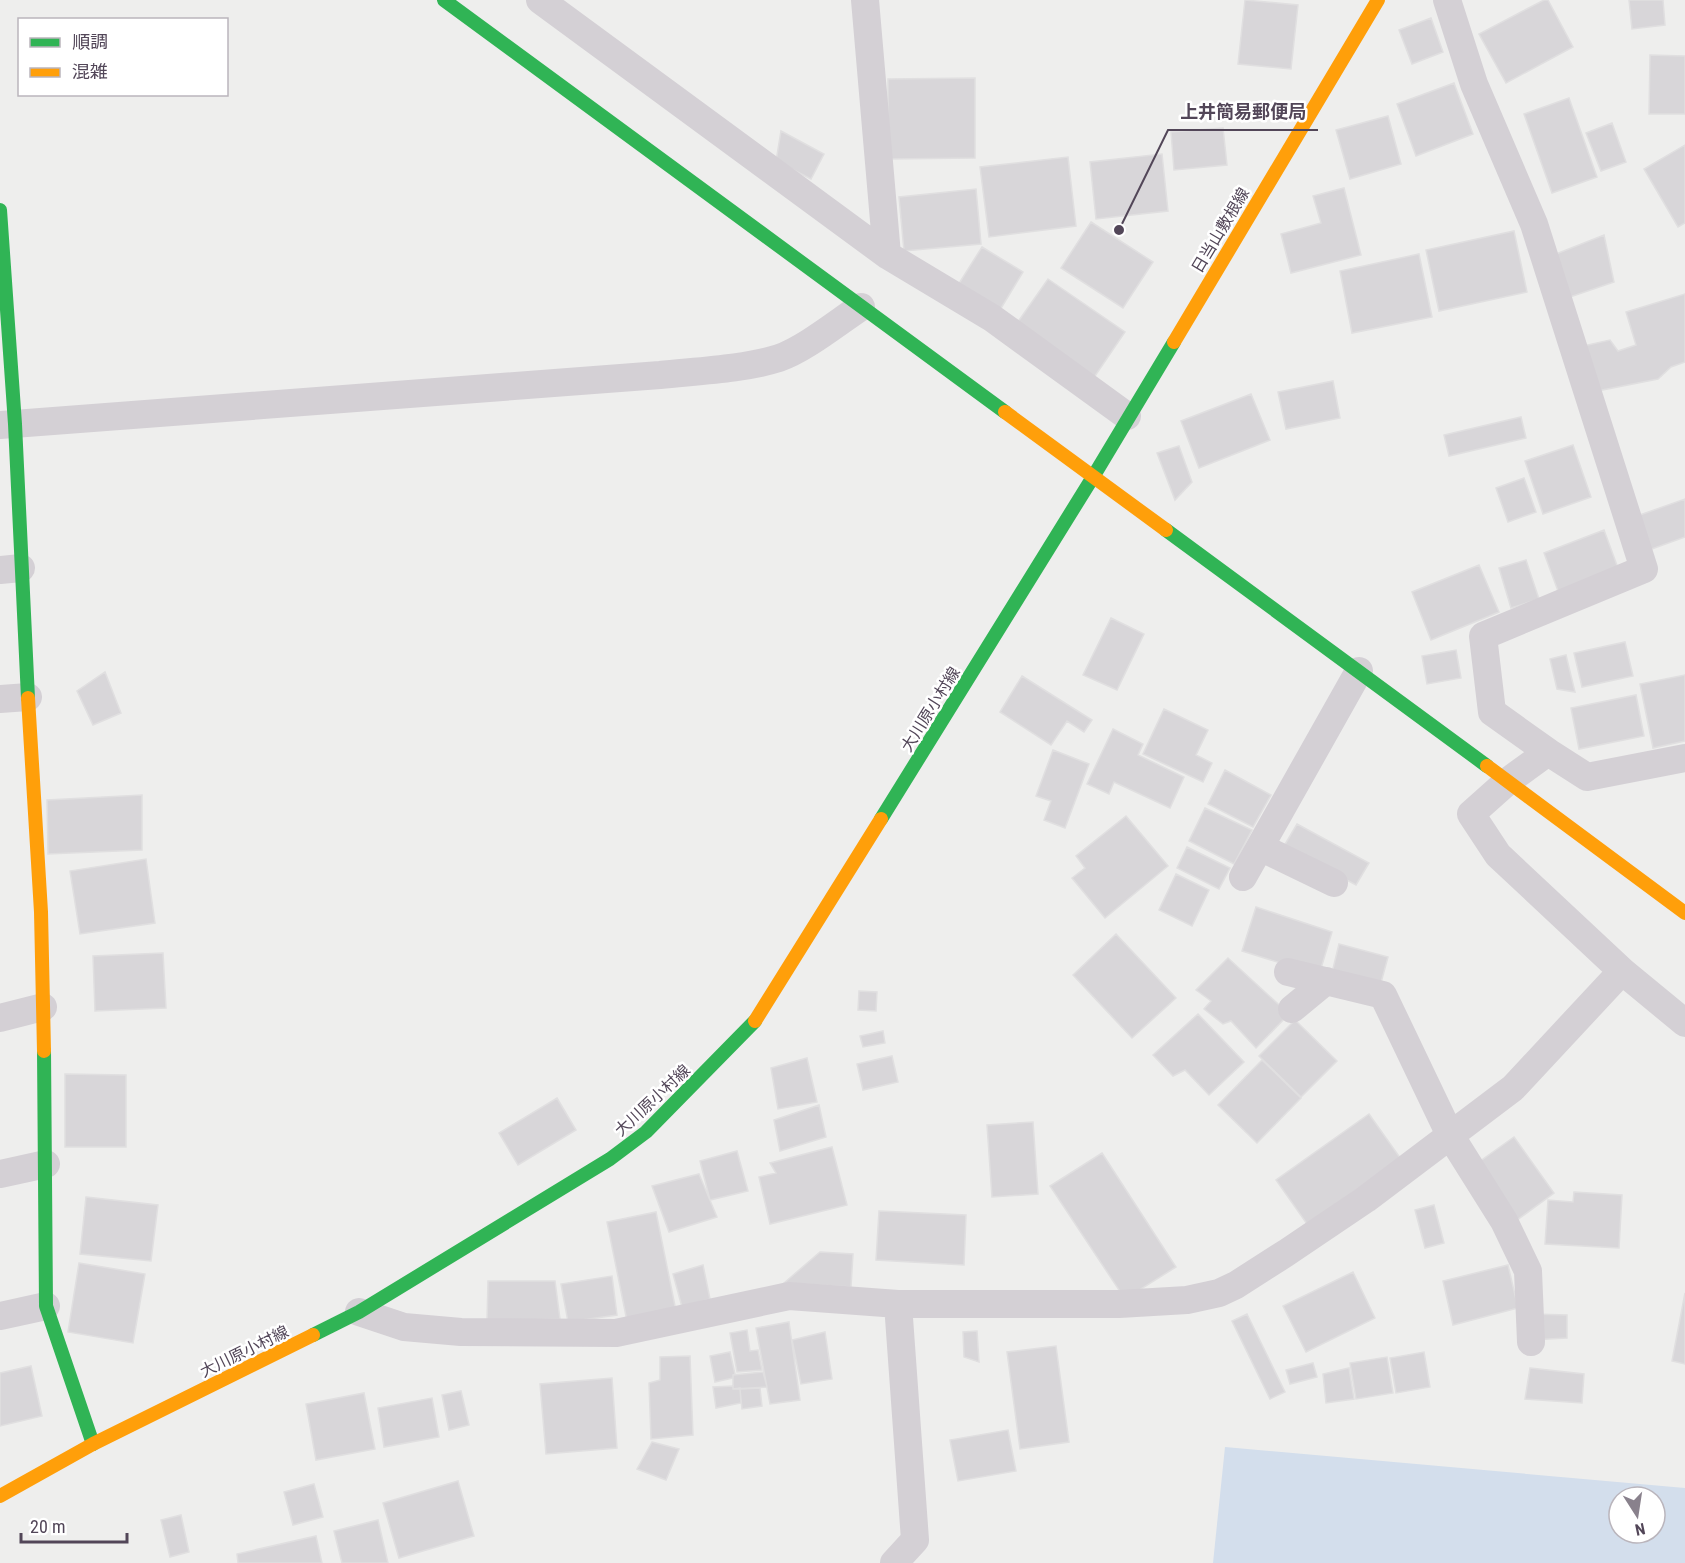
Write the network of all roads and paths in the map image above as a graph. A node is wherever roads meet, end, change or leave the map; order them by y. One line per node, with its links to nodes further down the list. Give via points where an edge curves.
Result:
1 (444, 0): 8 (main road)
2 (540, 0): 7 (street)
3 (865, 0): 7 (street)
4 (1378, 0): 9 (main road, 日当山敷根線)
5 (1447, 0): 16 (street, via 1474,84 1534,224 1644,569 1483,636 1492,712)
6 (0, 210): 10 (main road)
7 (887, 255): 9 (street, via 992,318)
8 (861, 307): 10 (street, via 780,358 744,365 660,375); 11 (main road)
9 (1127, 416): 11 (main road, 日当山敷根線)
10 (8, 425): 12 (main road)
11 (1092, 477): 13 (main road); 35 (main road, 大川原小村線, via 759,1017 646,1132 610,1159)
12 (11, 569): 14 (main road)
13 (1359, 671): 18 (main road); 19 (street)
14 (28, 697): 15 (street); 26 (main road)
15 (0, 699)
16 (1548, 752): 17 (street, via 1587,777); 18 (street)
17 (1685, 758)
18 (1508, 781): 22 (main road); 23 (street, via 1471,814 1498,855)
19 (1260, 847): 20 (street); 21 (street)
20 (1244, 878)
21 (1334, 883)
22 (1685, 913)
23 (1622, 971): 29 (street); 30 (street, via 1513,1088)
24 (1288, 972): 25 (street)
25 (1326, 981): 27 (street); 30 (street, via 1383,995)
26 (44, 1007): 28 (street); 31 (main road)
27 (1292, 1009)
28 (0, 1018)
29 (1685, 1023)
30 (1450, 1135): 33 (street, via 1366,1199 1220,1293 1168,1302); 37 (street, via 1504,1221 1528,1271)
31 (46, 1164): 32 (street); 34 (main road)
32 (0, 1174)
33 (898, 1304): 35 (street, via 789,1296 616,1333 461,1332 404,1327); 40 (street, via 915,1540)
34 (46, 1306): 36 (street); 38 (main road)
35 (359, 1312): 38 (main road, 大川原小村線)
36 (0, 1316)
37 (1531, 1342)
38 (93, 1444): 39 (main road, 大川原小村線)
39 (0, 1496)
40 (894, 1563)

